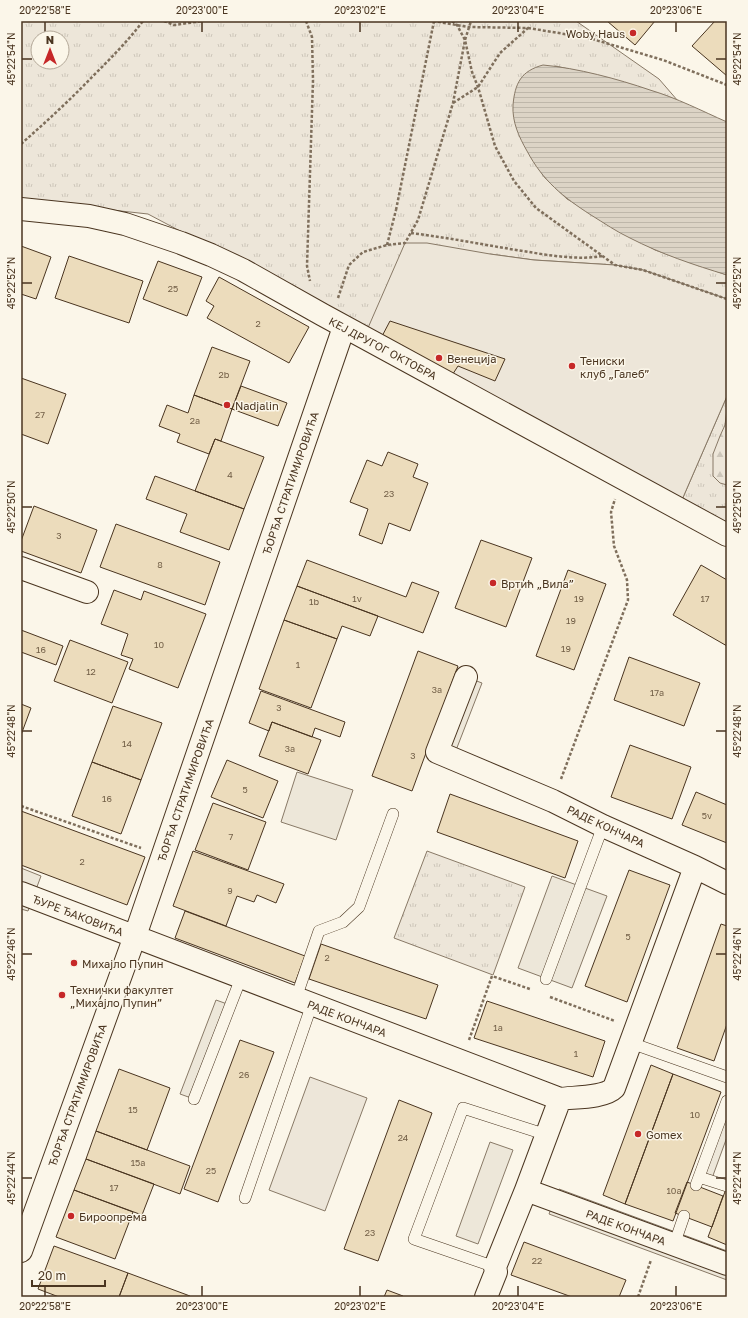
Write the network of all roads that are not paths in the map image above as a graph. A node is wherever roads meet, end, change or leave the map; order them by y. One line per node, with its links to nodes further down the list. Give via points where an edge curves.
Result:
1 (21, 209): 2 (street, КЕЈ ДРУГОГ ОКТОБРА, via 89,216 125,224 181,242 243,270)
2 (333, 321): 3 (street, КЕЈ ДРУГОГ ОКТОБРА); 12 (street, ЂОРЂА СТРАТИМИРОВИЋА, via 163,856)
3 (727, 535)
4 (21, 568): 5 (street)
5 (87, 592)
6 (466, 677): 8 (street, РАДЕ КОНЧАРА, via 437,752 553,801)
7 (393, 814): 15 (lane, via 359,907 343,922 318,931)
8 (602, 826): 9 (street, РАДЕ КОНЧАРА); 14 (lane)
9 (695, 867): 10 (street, РАДЕ КОНЧАРА); 16 (street, РАДЕ КОНЧАРА)
10 (727, 883)
11 (21, 893): 12 (street, ЂУРЕ ЂАКОВИЋА)
12 (135, 936): 13 (street, РАДЕ КОНЧАРА); 27 (street, ЂОРЂА СТРАТИМИРОВИЋА)
13 (241, 978): 15 (street, РАДЕ КОНЧАРА); 18 (lane)
14 (546, 979)
15 (304, 1001): 19 (street, РАДЕ КОНЧАРА); 24 (lane)
16 (633, 1036): 17 (lane); 19 (street, РАДЕ КОНЧАРА, via 614,1088 601,1094)
17 (727, 1077)
18 (194, 1099)
19 (560, 1099): 21 (street)
20 (727, 1101): 22 (lane, via 698,1181)
21 (547, 1135): 23 (street); 29 (lane, via 463,1108 414,1240)
22 (727, 1186)
23 (526, 1190): 26 (street, РАДЕ КОНЧАРА); 29 (street)
24 (245, 1198)
25 (684, 1216): 26 (lane)
26 (666, 1242): 28 (street, РАДЕ КОНЧАРА)
27 (21, 1251)
28 (727, 1264)
29 (495, 1267): 30 (street, via 496,1272)
30 (486, 1297)

